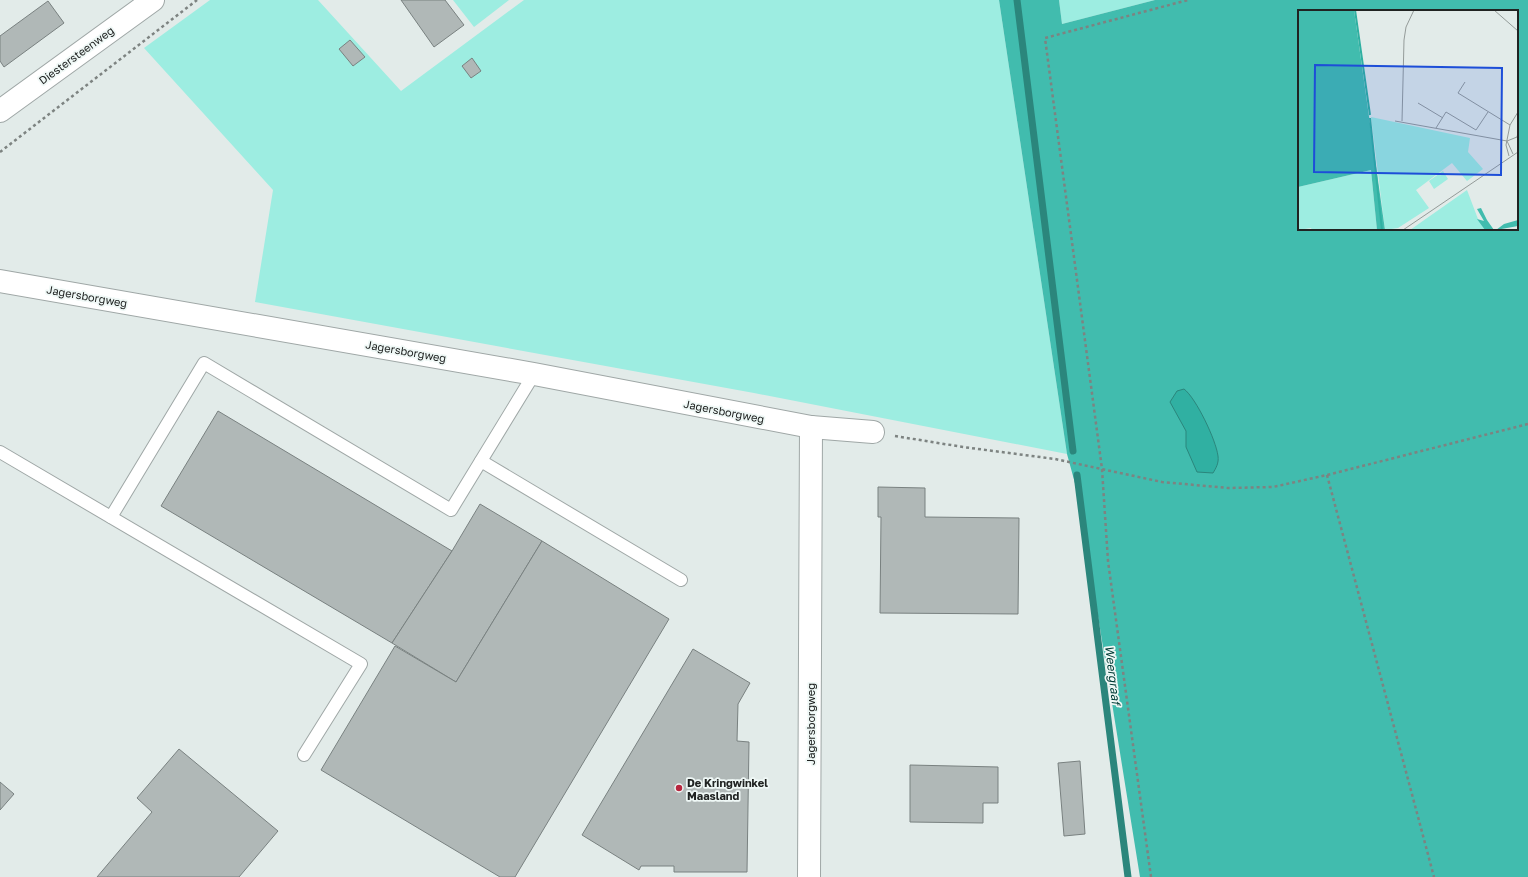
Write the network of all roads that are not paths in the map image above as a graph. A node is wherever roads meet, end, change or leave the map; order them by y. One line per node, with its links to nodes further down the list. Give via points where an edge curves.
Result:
1 (153, 0): 2 (street, Diestersteenweg)
2 (0, 111)
3 (0, 281): 4 (street, Jagersborgweg)
4 (534, 374): 5 (street, Jagersborgweg); 8 (lane)
5 (811, 427): 6 (street, Jagersborgweg); 12 (street, Jagersborgweg)
6 (873, 432)
7 (0, 452): 9 (lane)
8 (481, 461): 9 (lane, via 451,510 204,363); 10 (lane)
9 (111, 517): 11 (lane, via 361,664)
10 (681, 580)
11 (304, 755)
12 (809, 877)

